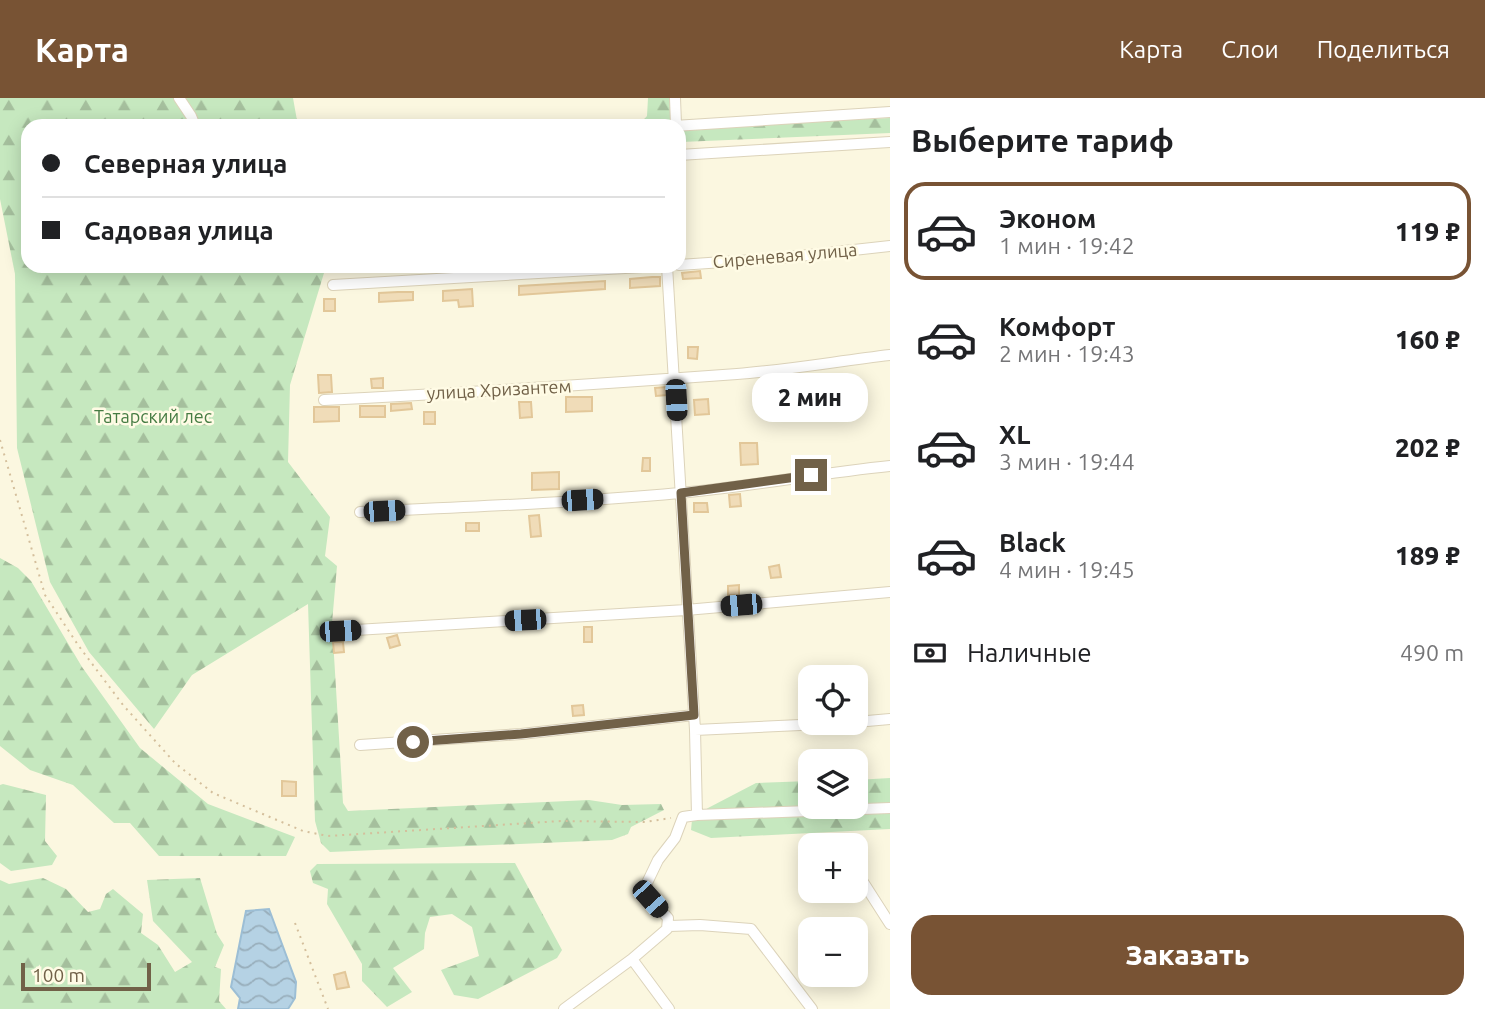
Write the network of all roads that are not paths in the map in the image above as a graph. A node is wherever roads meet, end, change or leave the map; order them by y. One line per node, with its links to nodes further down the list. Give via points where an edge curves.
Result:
1 (179, 98): 4 (street)
2 (674, 98): 5 (street)
3 (890, 112): 6 (street)
4 (192, 119)
5 (675, 119)
6 (686, 124)
7 (890, 142): 8 (street)
8 (686, 155)
9 (890, 246): 10 (street, Сиреневая улица)
10 (686, 265)
11 (540, 273): 13 (street)
12 (667, 273): 15 (street)
13 (333, 285)
14 (890, 355): 15 (street, улица Хризантем, via 739,374)
15 (674, 377): 16 (street, улица Хризантем); 18 (street)
16 (324, 400)
17 (890, 466): 18 (street)
18 (681, 493): 19 (street); 21 (street)
19 (360, 512)
20 (890, 592): 21 (street)
21 (686, 610): 22 (street); 23 (street)
22 (340, 631)
23 (694, 715): 27 (street); 28 (street)
24 (890, 719): 25 (street)
25 (868, 721)
26 (798, 725): 27 (street)
27 (695, 730): 30 (street)
28 (360, 745)
29 (890, 808): 30 (street)
30 (697, 815): 33 (street, via 683,817 646,885 650,899 668,918)
31 (868, 890): 32 (street)
32 (890, 924)
33 (668, 926): 34 (street); 37 (street, via 751,929)
34 (632, 959): 35 (street); 36 (street)
35 (564, 1009)
36 (669, 1009)
37 (811, 1009)

